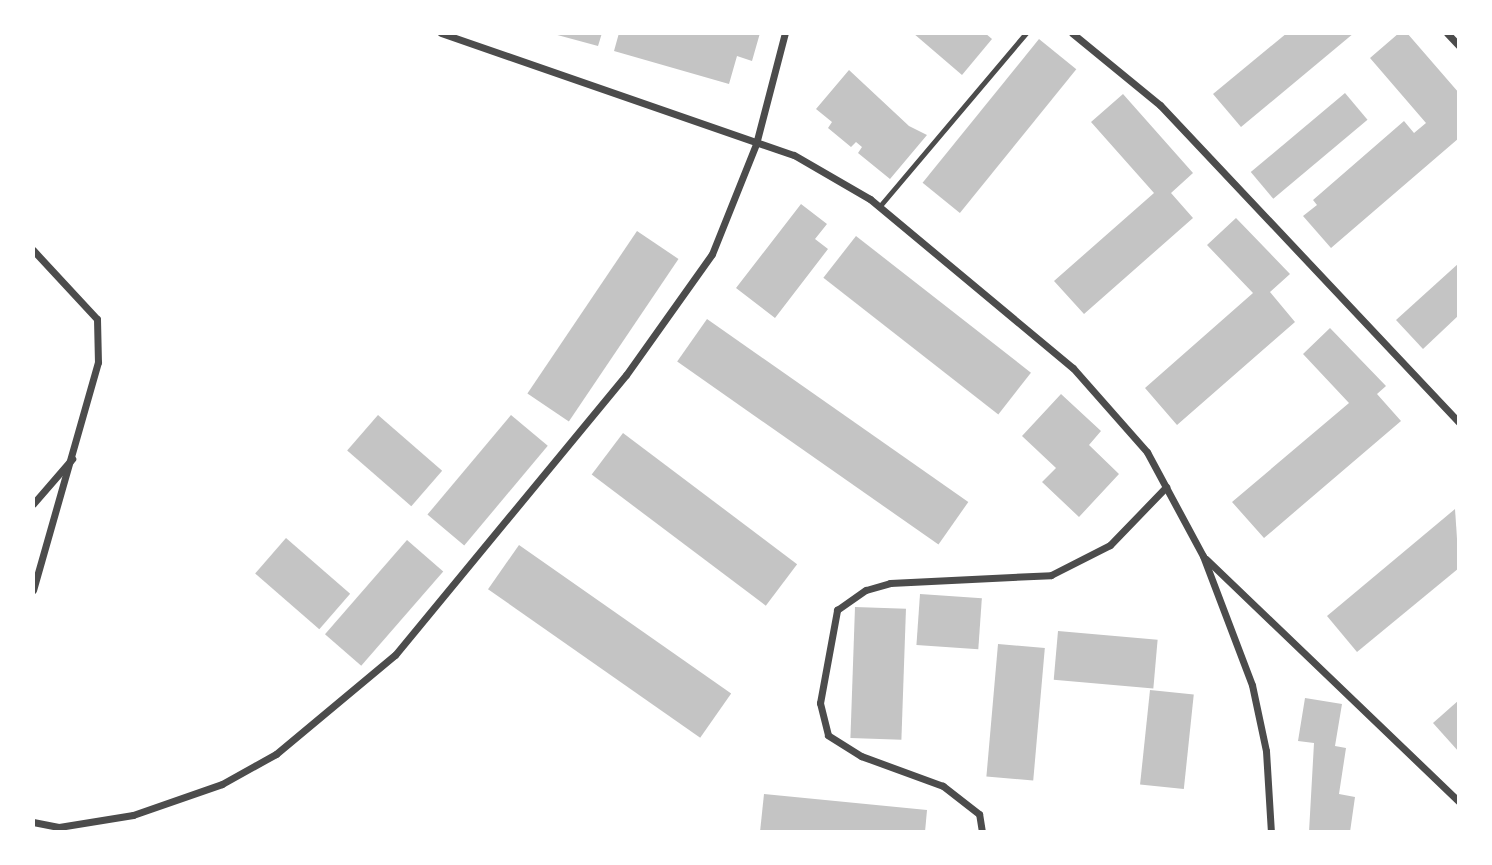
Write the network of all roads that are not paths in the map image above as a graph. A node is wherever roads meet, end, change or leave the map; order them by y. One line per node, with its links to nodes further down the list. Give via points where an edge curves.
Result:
1 (440, 33): 7 (street)
2 (785, 33): 7 (street)
3 (1026, 33): 8 (lane)
4 (1072, 33): 10 (street, via 1160,105)
5 (1447, 33): 6 (street)
6 (1459, 46)
7 (756, 144): 8 (street, via 794,155); 17 (street, via 712,254 626,375 395,654 356,691 276,754 222,785 133,815 60,827)
8 (880, 207): 12 (street, via 1073,368 1147,452)
9 (33, 250): 11 (street, via 97,319 98,362)
10 (1459, 422)
11 (75, 456): 13 (street); 15 (street)
12 (1166, 487): 14 (street); 18 (street, via 1110,545 1051,575 890,583 866,590 837,610 820,703 828,735 861,756 943,786 979,814)
13 (33, 504)
14 (1203, 556): 16 (street); 19 (street, via 1252,685 1266,751)
15 (33, 590)
16 (1459, 802)
17 (33, 822)
18 (982, 832)
19 (1271, 832)

